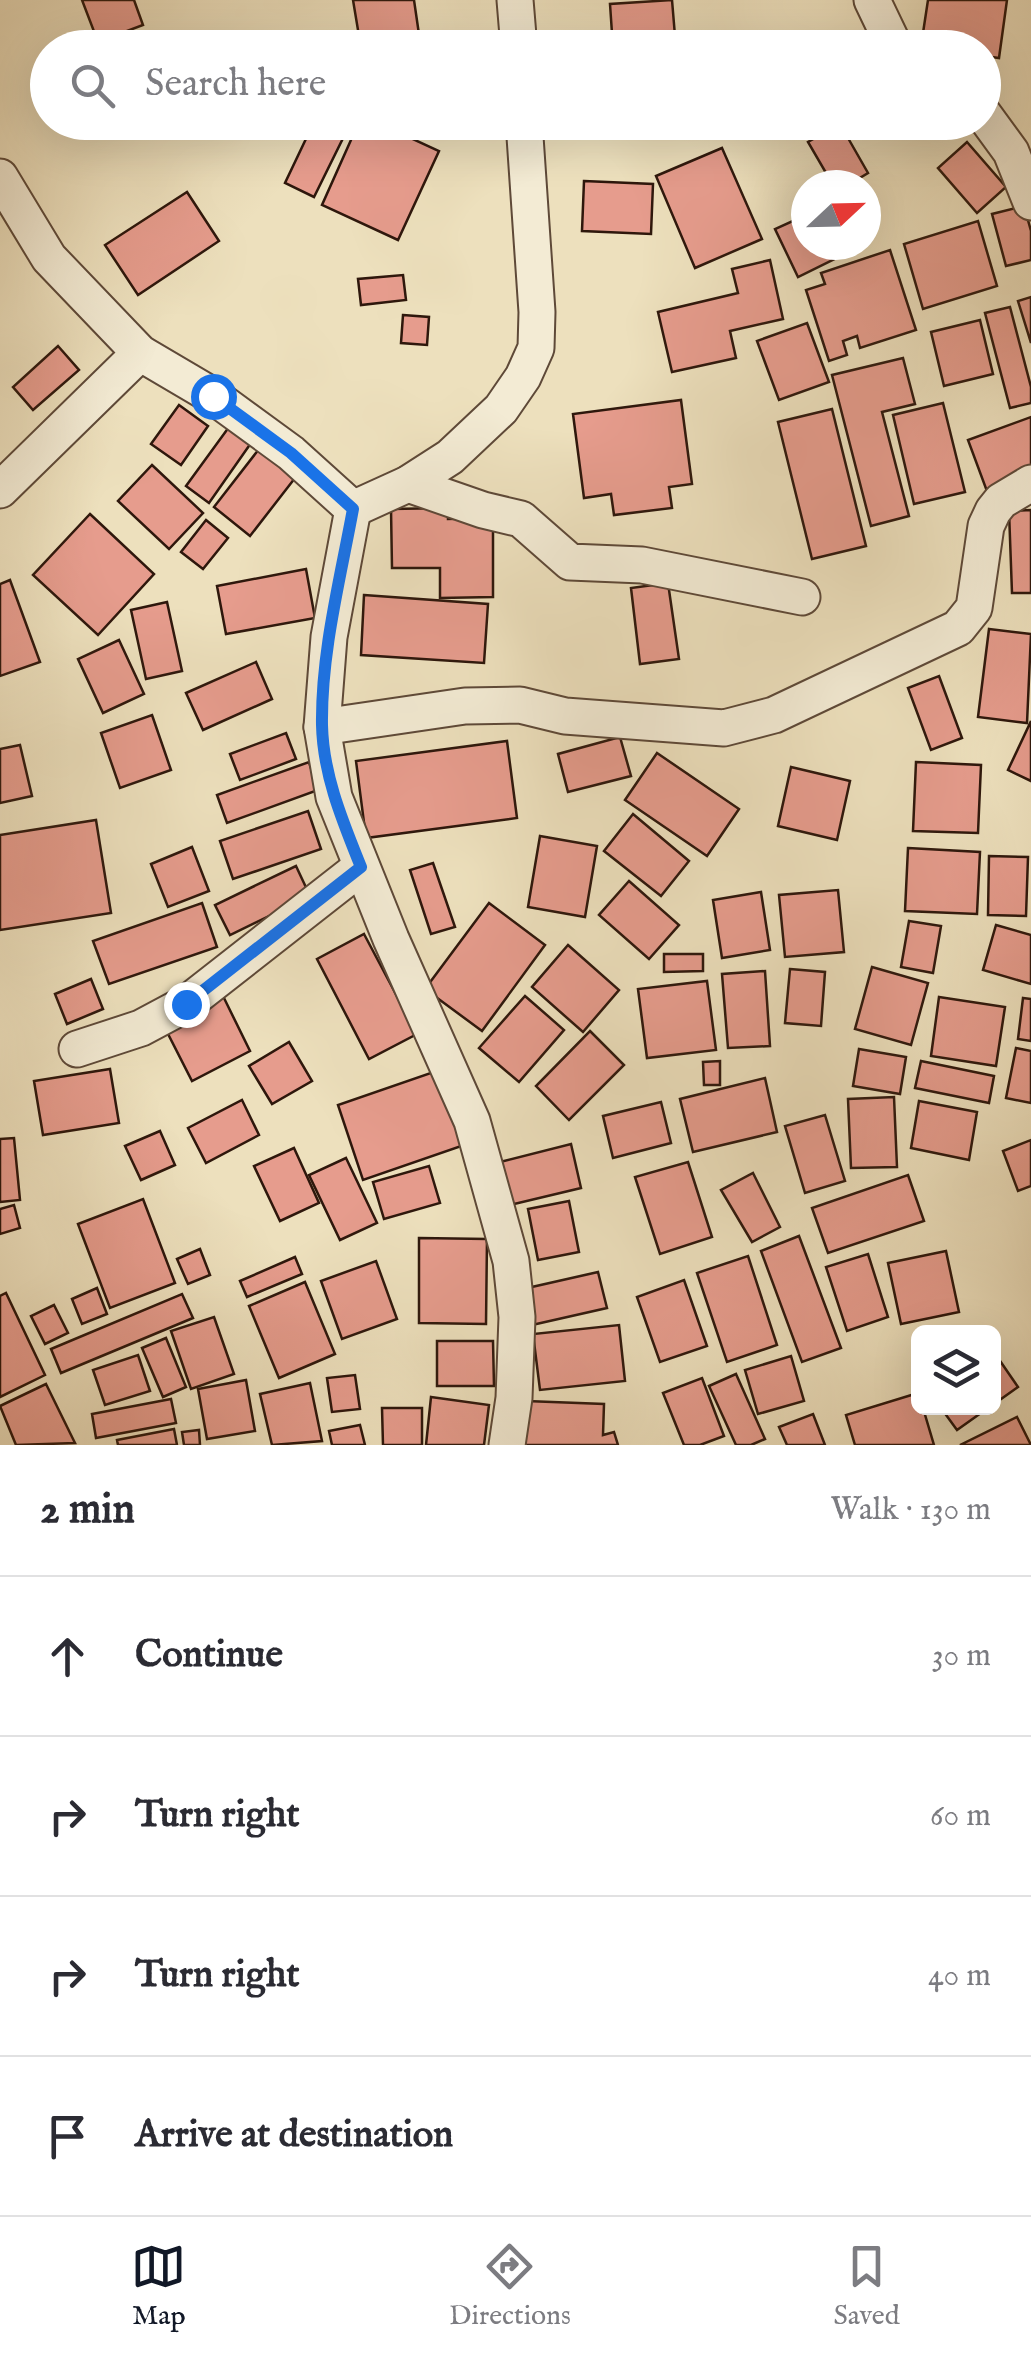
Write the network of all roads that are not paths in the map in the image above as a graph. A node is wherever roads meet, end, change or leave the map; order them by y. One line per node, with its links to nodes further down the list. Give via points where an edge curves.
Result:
1 (515, 0): 3 (street)
2 (872, 0): 4 (street)
3 (517, 30)
4 (886, 30)
5 (1001, 139): 8 (street)
6 (525, 140): 11 (street, via 536,348 501,409 450,457)
7 (0, 177): 9 (street, via 49,258)
8 (1031, 202)
9 (140, 353): 12 (street); 13 (street, via 291,453)
10 (1031, 482): 15 (street, via 1012,493 986,526 974,608 958,628 774,715 724,728 565,716 520,705 464,706)
11 (408, 484): 13 (street); 14 (street, via 521,518 570,562 642,565)
12 (0, 490)
13 (353, 509): 15 (street, via 329,637)
14 (802, 598)
15 (322, 727): 16 (street, via 334,798)
16 (361, 867): 17 (street, via 186,1004 141,1028); 18 (street, via 472,1121 511,1261 517,1317)
17 (77, 1049)
18 (507, 1445)

